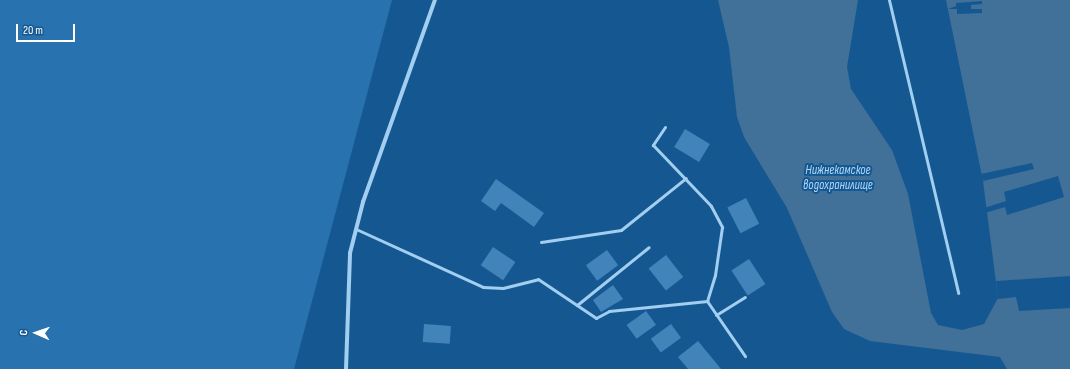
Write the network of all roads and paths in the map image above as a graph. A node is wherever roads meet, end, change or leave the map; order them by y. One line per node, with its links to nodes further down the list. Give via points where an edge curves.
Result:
1 (435, 0): 5 (street)
2 (889, 0): 8 (lane)
3 (665, 127): 4 (lane, via 653,145)
4 (686, 178): 6 (lane, via 621,230); 10 (lane, via 711,206 722,227 715,275)
5 (356, 229): 11 (lane, via 483,287 502,288 538,279); 14 (street, via 346,297)
6 (541, 242)
7 (648, 247): 11 (lane)
8 (958, 293)
9 (745, 297): 12 (lane)
10 (707, 301): 11 (lane, via 609,311 596,318); 12 (lane)
11 (576, 305)
12 (716, 314): 13 (lane)
13 (745, 356)
14 (346, 369)

